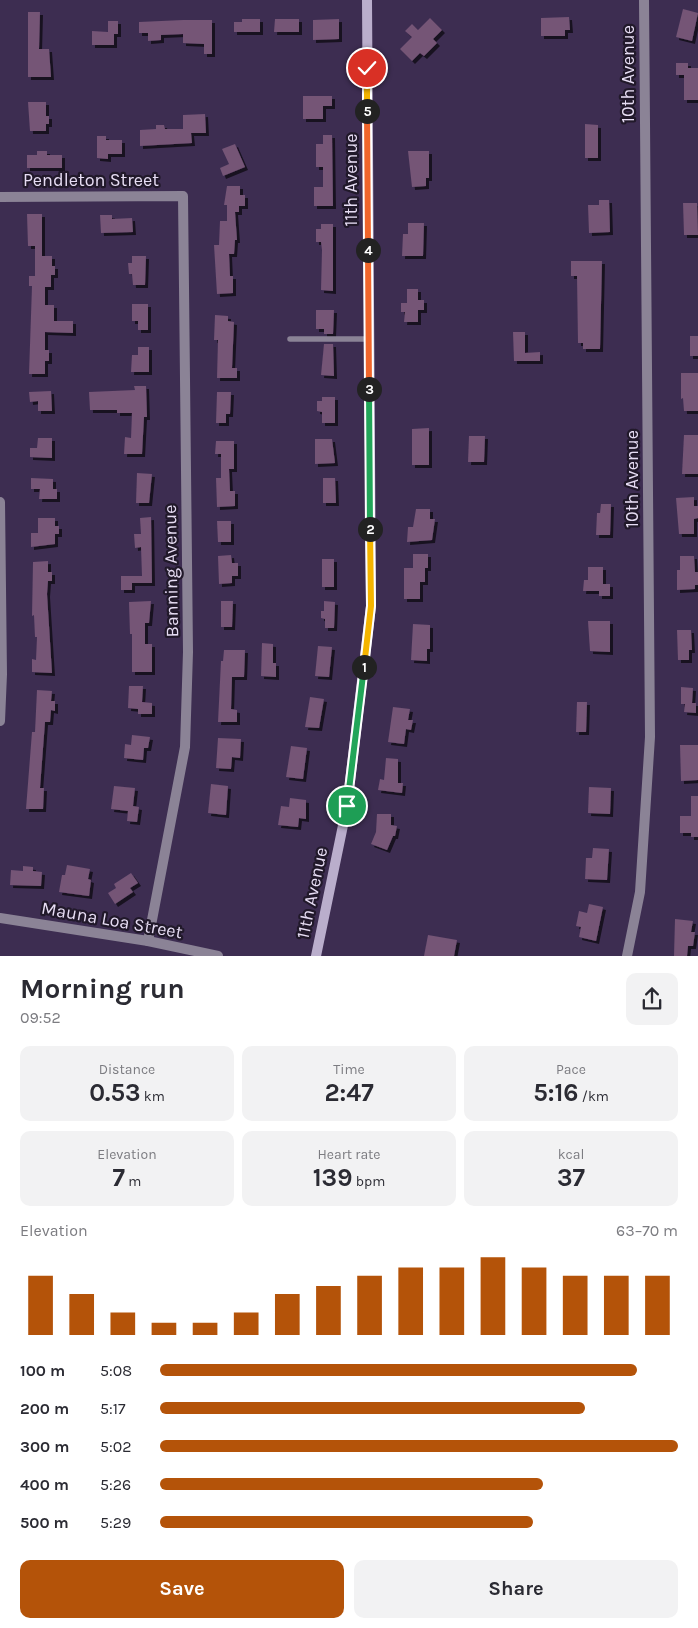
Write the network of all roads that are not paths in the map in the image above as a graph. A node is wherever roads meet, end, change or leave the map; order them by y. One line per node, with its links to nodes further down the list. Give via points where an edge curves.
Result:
1 (367, 0): 5 (main road, 11th Avenue)
2 (644, 0): 13 (street, 10th Avenue, via 650,737 640,892)
3 (183, 196): 4 (street, Pendleton Street); 10 (street, Banning Avenue, via 188,642 185,747)
4 (0, 197)
5 (368, 338): 6 (lane); 12 (main road, 11th Avenue, via 371,606 347,806)
6 (290, 339)
7 (0, 502): 8 (street)
8 (0, 721)
9 (0, 918): 10 (street, Mauna Loa Street)
10 (148, 941): 11 (street, Mauna Loa Street)
11 (218, 956)
12 (316, 956)
13 (627, 956)

